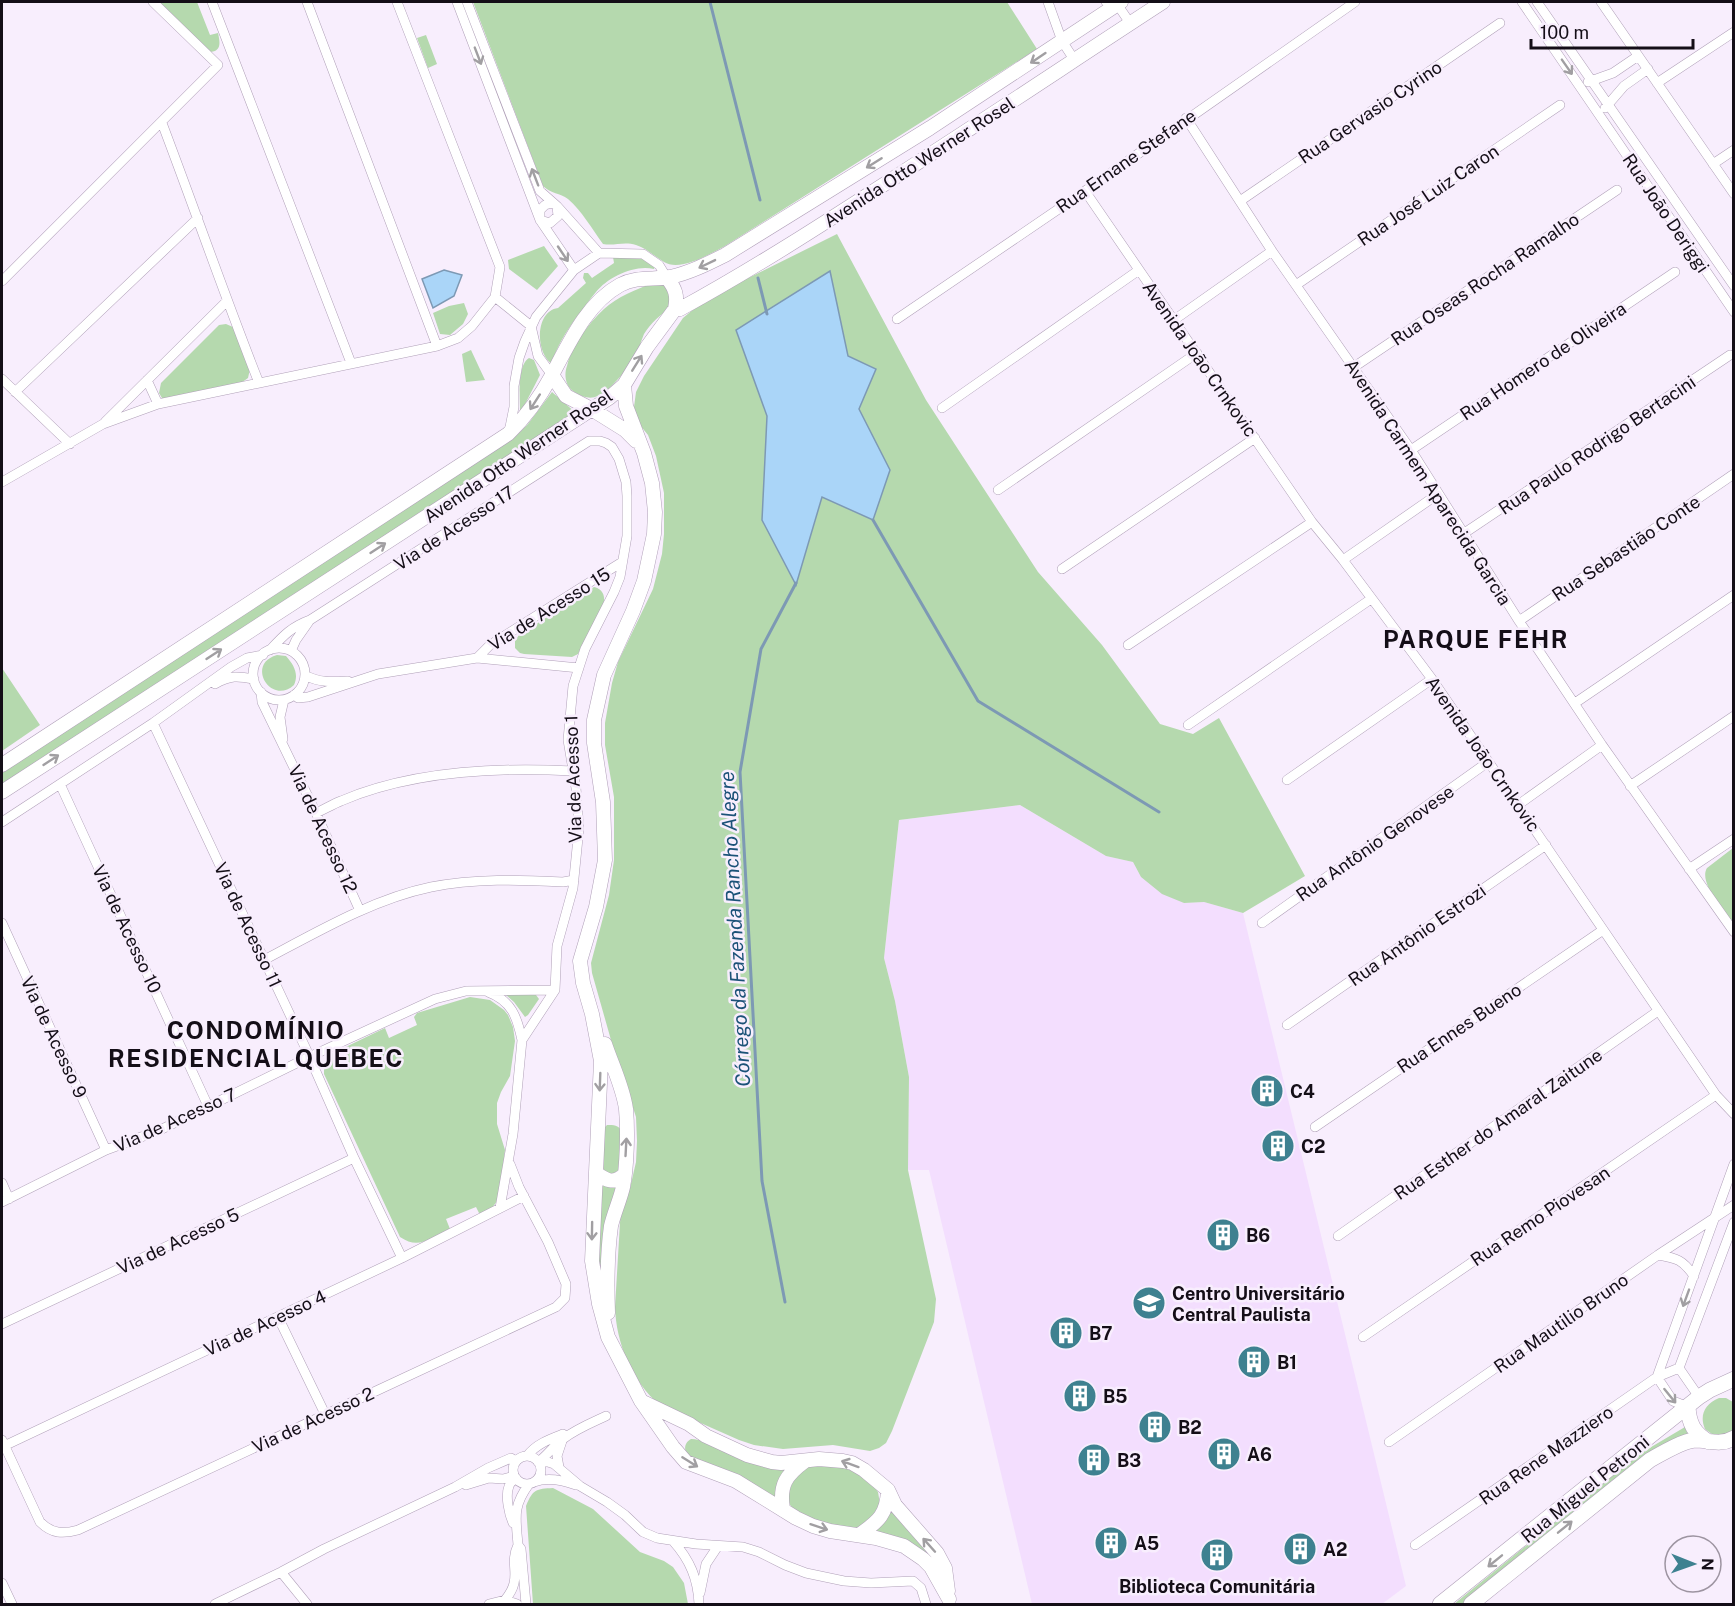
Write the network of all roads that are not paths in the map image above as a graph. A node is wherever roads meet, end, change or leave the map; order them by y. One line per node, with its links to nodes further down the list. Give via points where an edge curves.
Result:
1 (153, 2): 21 (street)
2 (212, 2): 18 (street)
3 (307, 2): 56 (street)
4 (397, 2): 49 (street, via 500,267)
5 (457, 2): 39 (street, one-way to 39)
6 (467, 2): 37 (street, one-way to 6, via 540,191)
7 (1050, 2): 17 (street)
8 (1115, 2): 14 (street); 17 (street, Avenida Otto Werner Rosel)
9 (1163, 2): 14 (street, Avenida Otto Werner Rosel)
10 (1354, 2): 29 (street, Rua Ernane Stefane)
11 (1522, 2): 25 (street, Rua João Deriggi, one-way to 25)
12 (1536, 2): 23 (street, Rua João Deriggi)
13 (1606, 3): 19 (street)
14 (1130, 23): 20 (street, Avenida Otto Werner Rosel)
15 (1500, 23): 36 (street, Rua Gervasio Cyrino)
16 (1734, 32): 24 (street)
17 (1062, 41): 20 (street); 45 (street, Avenida Otto Werner Rosel, one-way to 45, via 725,255)
18 (232, 54): 21 (street); 59 (street)
19 (1638, 56): 22 (street); 23 (street, via 1613,73)
20 (1075, 61): 51 (street, Avenida Otto Werner Rosel, via 798,240)
21 (218, 65): 30 (street)
22 (1648, 69): 24 (street); 27 (street, via 1617,92)
23 (1590, 81): 25 (street); 27 (street, Rua João Deriggi)
24 (1657, 83): 32 (street)
25 (1580, 86): 28 (street, Rua João Deriggi)
26 (1560, 105): 47 (street, Rua José Luiz Caron)
27 (1608, 106): 28 (street); 48 (street, Rua João Deriggi)
28 (1598, 113): 52 (street, Rua João Deriggi)
29 (1186, 118): 34 (street, Rua Ernane Stefane); 36 (street, Avenida Carmem Aparecida Garcia)
30 (162, 123): 38 (street); 46 (street)
31 (1734, 150): 32 (street)
32 (1713, 164): 35 (street)
33 (1617, 190): 60 (street, Rua Oseas Rocha Ramalho)
34 (1085, 191): 43 (street, Avenida João Crnkovic); 53 (street, Rua Ernane Stefane)
35 (1734, 194)
36 (1240, 201): 40 (street, Avenida Carmem Aparecida Garcia)
37 (557, 206): 39 (street, via 545,204); 41 (street)
38 (198, 218): 50 (street); 66 (street)
39 (540, 220): 42 (street, one-way to 42)
40 (1272, 251): 47 (street, Avenida Carmem Aparecida Garcia); 54 (street)
41 (598, 253): 42 (street); 45 (street, via 643,254 659,265)
42 (574, 270): 55 (street)
43 (1138, 270): 54 (street, Avenida João Crnkovic); 68 (street)
44 (1675, 272): 75 (street, Rua Homero de Oliveira)
45 (667, 278): 51 (street, via 677,298); 61 (street, Avenida Otto Werner Rosel, via 635,280 611,291 588,314)
46 (2, 281)
47 (1296, 285): 60 (street, Avenida Carmem Aparecida Garcia)
48 (1734, 286)
49 (495, 297): 55 (street); 56 (street, via 458,338)
50 (227, 301): 63 (street); 64 (street)
51 (675, 309): 65 (street, Avenida Otto Werner Rosel, one-way to 51)
52 (1734, 312)
53 (897, 319)
54 (1174, 320): 57 (street, Avenida João Crnkovic)
55 (531, 326): 61 (street, via 538,356); 71 (street, via 519,358)
56 (437, 346): 59 (street)
57 (1197, 353): 72 (street, Avenida João Crnkovic); 79 (street)
58 (1730, 355): 82 (street, Rua Paulo Rodrigo Bertacini)
59 (351, 363): 64 (street)
60 (1354, 368): 75 (street, Avenida Carmem Aparecida Garcia)
61 (552, 375): 69 (street, via 566,396); 71 (street, Avenida Otto Werner Rosel, one-way to 71, via 524,418)
62 (2, 379): 66 (street)
63 (147, 380): 67 (street); 70 (street)
64 (259, 383): 67 (street)
65 (624, 385): 69 (street, Avenida Otto Werner Rosel); 76 (street, via 626,406)
66 (15, 392): 74 (street)
67 (158, 404): 70 (street)
68 (942, 408)
69 (593, 410): 76 (street, via 625,430); 115 (street, Avenida Otto Werner Rosel, one-way to 69)
70 (103, 424): 74 (street)
71 (508, 434): 110 (street, Avenida Otto Werner Rosel)
72 (1255, 438): 81 (street, Avenida João Crnkovic); 85 (street)
73 (600, 441): 84 (street, Via de Acesso 1, via 616,452 626,482 627,536); 88 (street, Via de Acesso 17, via 589,441)
74 (70, 444): 78 (street)
75 (1411, 450): 80 (street, Avenida Carmem Aparecida Garcia)
76 (644, 453): 132 (street, via 654,493 654,534 645,580 604,675 594,720 605,860 580,961)
77 (1734, 474): 89 (street, Rua Sebastião Conte)
78 (2, 482)
79 (998, 490)
80 (1437, 494): 82 (street, Avenida Carmem Aparecida Garcia); 83 (street)
81 (1312, 522): 83 (street, Avenida João Crnkovic); 90 (street)
82 (1463, 534): 89 (street, Avenida Carmem Aparecida Garcia)
83 (1343, 560): 87 (street, Avenida João Crnkovic)
84 (622, 562): 93 (street, Via de Acesso 15, via 490,645); 94 (street, Via de Acesso 1, via 614,592)
85 (1062, 569)
86 (1734, 596): 103 (street)
87 (1371, 599): 97 (street, Avenida João Crnkovic); 106 (street)
88 (310, 620): 91 (street, Via de Acesso 17); 92 (street, Via de Acesso 17, via 287,632)
89 (1519, 621): 103 (street, Avenida Carmem Aparecida Garcia)
90 (1128, 645)
91 (291, 651): 92 (street); 95 (street, via 302,661)
92 (266, 652): 96 (street, via 257,662); 99 (street, Via de Acesso 17, via 247,658)
93 (477, 658): 94 (street, Via de Acesso 15); 98 (street, Via de Acesso 15, via 401,669)
94 (579, 668): 111 (street, Via de Acesso 1, via 569,713)
95 (305, 675): 98 (street, Via de Acesso 15, via 322,682); 101 (street)
96 (254, 679): 99 (street, Via de Acesso 17, via 229,677); 100 (street)
97 (1432, 679): 109 (street, Avenida João Crnkovic); 112 (street)
98 (356, 681): 101 (street, Via de Acesso 15, via 308,697)
99 (207, 686): 105 (street, Via de Acesso 17)
100 (261, 692): 102 (street, via 267,697); 108 (street, Via de Acesso 12, via 261,702)
101 (294, 695): 102 (street)
102 (284, 699): 108 (street, Via de Acesso 12, via 280,717)
103 (1575, 703): 107 (street, Avenida Carmem Aparecida Garcia)
104 (1734, 716): 114 (street)
105 (153, 723): 113 (street, Via de Acesso 17); 128 (street, Via de Acesso 11)
106 (1188, 725)
107 (1602, 745): 114 (street, Avenida Carmem Aparecida Garcia); 116 (street)
108 (285, 747): 117 (street, Via de Acesso 12)
109 (1488, 762): 116 (street, Avenida João Crnkovic); 125 (street, Rua Antônio Genovese)
110 (2, 765)
111 (573, 771): 117 (street, via 482,771 423,778 358,795); 122 (street, Via de Acesso 1, via 579,828)
112 (1287, 780)
113 (60, 784): 118 (street, Via de Acesso 17); 137 (street, Via de Acesso 10)
114 (1630, 786): 121 (street, Avenida Carmem Aparecida Garcia)
115 (2, 792)
116 (1518, 805): 120 (street, Avenida João Crnkovic)
117 (316, 813): 123 (street, Via de Acesso 12)
118 (2, 822)
119 (1734, 839): 121 (street)
120 (1546, 845): 126 (street, Avenida João Crnkovic); 133 (street, Rua Antônio Estrozi)
121 (1689, 868): 127 (street, Avenida Carmem Aparecida Garcia)
122 (574, 880): 123 (street, via 454,883 407,893); 129 (street, Via de Acesso 1, via 556,946)
123 (360, 911): 128 (street)
124 (2, 923): 142 (street, Via de Acesso 9)
125 (1262, 923)
126 (1603, 930): 131 (street, Avenida João Crnkovic); 141 (street, Rua Ennes Bueno)
127 (1734, 932)
128 (264, 960): 135 (street, Via de Acesso 11)
129 (555, 990): 130 (street, Via de Acesso 7); 134 (street)
130 (486, 991): 134 (street, via 510,1005); 135 (street, Via de Acesso 7, via 466,991 435,999)
131 (1658, 1011): 136 (street, Avenida João Crnkovic); 155 (street, Rua Esther do Amaral Zaitune)
132 (592, 1014): 138 (street, one-way to 138, via 601,1061); 140 (street, via 623,1096)
133 (1287, 1025)
134 (522, 1040): 144 (street)
135 (309, 1057): 137 (street, Via de Acesso 7); 143 (street, Via de Acesso 11)
136 (1716, 1095): 139 (street, Avenida João Crnkovic); 161 (street, Rua Remo Piovesan)
137 (208, 1106): 142 (street, Via de Acesso 7, via 160,1130)
138 (599, 1109): 140 (street); 146 (street)
139 (1734, 1114)
140 (627, 1118): 147 (street, one-way to 140)
141 (1315, 1127)
142 (106, 1150): 150 (street, Via de Acesso 7)
143 (354, 1158): 157 (street, Via de Acesso 11); 160 (street, Via de Acesso 5)
144 (510, 1162): 149 (street); 152 (street)
145 (1734, 1164): 153 (street)
146 (596, 1173): 147 (street, via 611,1180); 162 (street, one-way to 162, via 592,1261 599,1304)
147 (624, 1175): 162 (street, via 611,1227 607,1297)
148 (2, 1183): 150 (street)
149 (524, 1196): 152 (street, Via de Acesso 4); 168 (street, Via de Acesso 2, via 564,1277 565,1298 556,1307)
150 (5, 1201)
151 (1734, 1205): 153 (street, Rua Mautilio Bruno)
152 (500, 1208): 157 (street, Via de Acesso 4)
153 (1716, 1215): 156 (street, Rua Mautilio Bruno); 158 (street)
154 (1734, 1222): 163 (street)
155 (1338, 1236)
156 (1658, 1255): 158 (street, via 1676,1258); 174 (street, Rua Mautilio Bruno)
157 (402, 1258): 159 (street, Via de Acesso 4)
158 (1694, 1276): 164 (street, one-way to 164)
159 (278, 1317): 168 (street); 176 (street, Via de Acesso 4)
160 (2, 1324)
161 (1363, 1337)
162 (617, 1357): 166 (street)
163 (1679, 1368): 164 (street, Rua Rene Mazziero); 167 (street)
164 (1657, 1377): 167 (street, one-way to 167, via 1673,1401); 193 (street, Rua Rene Mazziero)
165 (1734, 1379): 167 (main road, Rua Miguel Petroni)
166 (641, 1401): 170 (street); 177 (street)
167 (1694, 1402): 175 (main road, via 1691,1426); 207 (main road, Rua Miguel Petroni, one-way to 207)
168 (325, 1414): 176 (street, Via de Acesso 2, via 65,1533 50,1530 40,1522)
169 (606, 1416): 171 (street)
170 (695, 1429): 177 (street, via 679,1435); 180 (street, via 763,1460)
171 (574, 1431): 172 (street); 178 (street, via 544,1442)
172 (564, 1438): 181 (street); 182 (street, via 557,1456)
173 (1734, 1438): 175 (main road, Rua Miguel Petroni)
174 (1389, 1442)
175 (1709, 1442): 208 (main road, Rua Miguel Petroni, one-way to 175, via 1650,1460 1690,1441)
176 (3, 1443)
177 (673, 1447): 188 (street, one-way to 188, via 686,1462 736,1481)
178 (527, 1456): 179 (street); 181 (street)
179 (516, 1461): 183 (street); 185 (street, via 511,1458)
180 (805, 1461): 187 (street, one-way to 180, via 852,1463); 188 (street, via 786,1478)
181 (538, 1462): 182 (street); 184 (street, via 538,1479)
182 (559, 1467): 186 (street)
183 (515, 1477): 184 (street, via 521,1483); 185 (street); 189 (street, via 509,1484 508,1497)
184 (531, 1483): 186 (street, via 555,1479); 189 (street, via 517,1502)
185 (455, 1486): 195 (street)
186 (580, 1486): 191 (street, via 625,1515 643,1532)
187 (888, 1490): 190 (street, via 879,1521); 199 (street, one-way to 187, via 945,1569 937,1553 895,1505)
188 (783, 1509): 190 (street, one-way to 190, via 813,1526)
189 (517, 1528): 192 (street)
190 (859, 1534): 199 (street, via 913,1552 931,1567)
191 (673, 1541): 194 (street); 198 (street, via 689,1562)
192 (518, 1545): 197 (street, via 514,1585); 205 (street)
193 (1415, 1545)
194 (718, 1546): 198 (street, via 706,1564); 206 (street, via 750,1549 816,1576 871,1583 913,1581 921,1588)
195 (281, 1572): 201 (street); 202 (street)
196 (2, 1583): 200 (street)
197 (505, 1600): 203 (street); 204 (street)
198 (699, 1601)
199 (950, 1602)
200 (12, 1605)
201 (215, 1605)
202 (307, 1605)
203 (489, 1605)
204 (517, 1605)
205 (525, 1605)
206 (926, 1605)
207 (1440, 1605)
208 (1471, 1605)

